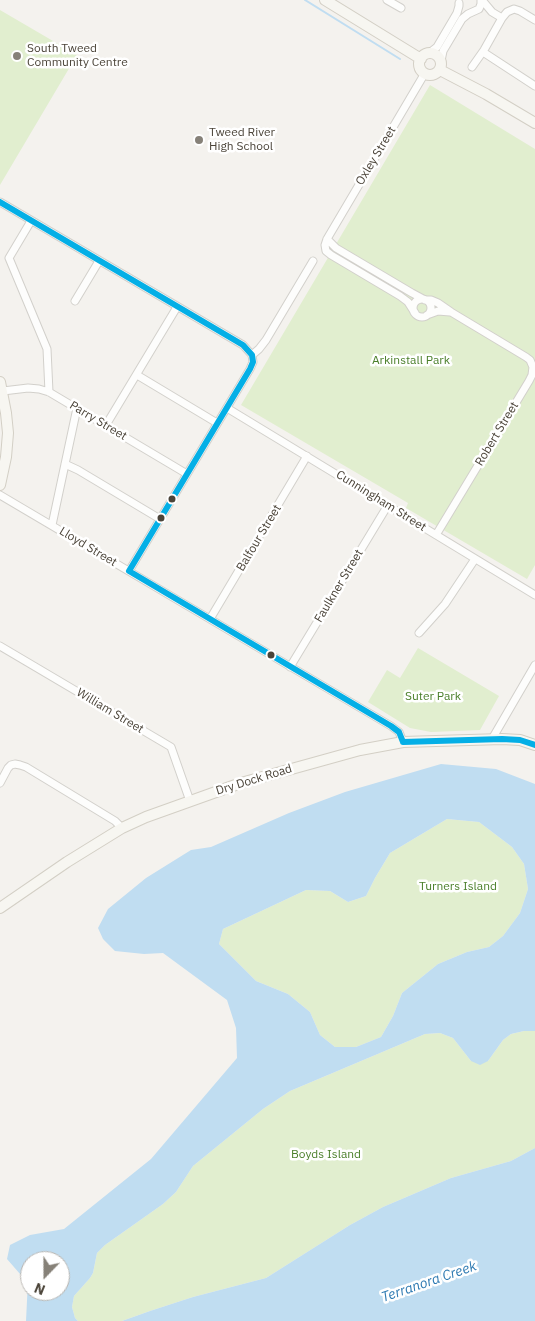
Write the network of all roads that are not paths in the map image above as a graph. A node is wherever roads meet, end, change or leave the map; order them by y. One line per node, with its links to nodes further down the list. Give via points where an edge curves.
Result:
1 (325, 0): 11 (street)
2 (387, 0): 5 (street)
3 (482, 0): 6 (street, via 480,7); 7 (street)
4 (459, 1): 6 (street, via 463,10); 11 (street, via 457,13 436,46)
5 (401, 8)
6 (473, 12): 7 (street); 12 (street, via 461,21 443,51)
7 (492, 12): 8 (street)
8 (502, 18): 9 (street, via 514,9); 10 (street)
9 (535, 20)
10 (483, 52): 13 (street); 15 (street)
11 (424, 56): 12 (street, via 436,55); 14 (street, via 420,65)
12 (440, 66): 14 (street, via 435,74); 16 (street)
13 (472, 67)
14 (425, 74): 19 (street, Oxley Street)
15 (535, 86)
16 (535, 123)
17 (0, 202): 18 (street)
18 (31, 221): 20 (street); 31 (street, via 9,258 47,348)
19 (327, 239): 22 (street, Robert Street, via 336,248); 26 (street, via 325,247 329,254 402,298)
20 (99, 261): 23 (street); 24 (street)
21 (313, 261): 28 (street, via 266,340)
22 (425, 300): 25 (street, Robert Street, via 435,301); 26 (street, via 416,302); 27 (street, via 431,306)
23 (75, 301)
24 (177, 307): 28 (street, via 243,346); 29 (street)
25 (451, 312): 27 (street, via 438,311); 44 (street, Robert Street, via 526,357 533,371)
26 (415, 313): 27 (street)
27 (427, 315)
28 (252, 355): 33 (street, via 252,365)
29 (137, 376): 34 (street); 35 (street)
30 (1, 387): 31 (street, Parry Street); 39 (street, via 8,433)
31 (49, 392): 32 (street, Parry Street)
32 (77, 408): 35 (street, Parry Street); 37 (street)
33 (227, 408): 34 (street); 36 (street, Cunningham Street)
34 (217, 423): 38 (street)
35 (106, 425): 38 (street, Parry Street)
36 (307, 456): 41 (street, Cunningham Street); 48 (street, Balfour Street)
37 (65, 464): 42 (street); 43 (street)
38 (187, 474): 42 (street)
39 (0, 485)
40 (0, 495): 43 (street, Lloyd Street)
41 (388, 505): 44 (street, Cunningham Street); 52 (street, Faulkner Street)
42 (160, 519): 46 (street)
43 (52, 525): 46 (street, Lloyd Street)
44 (436, 535): 45 (street, Cunningham Street)
45 (475, 559): 47 (street, Cunningham Street); 49 (street, via 445,604)
46 (129, 571): 48 (street, Lloyd Street)
47 (535, 595)
48 (210, 619): 52 (street, Lloyd Street)
49 (419, 633)
50 (0, 646): 57 (street, William Street, via 171,747)
51 (535, 665): 53 (street)
52 (290, 667): 54 (street, Lloyd Street, via 396,729)
53 (492, 739): 54 (street, Dry Dock Road); 55 (street, Dry Dock Road, via 520,740)
54 (403, 742): 57 (street, Dry Dock Road, via 262,776)
55 (535, 745)
56 (0, 783): 58 (street, via 8,768 20,765)
57 (190, 801): 58 (street, Dry Dock Road)
58 (122, 828): 59 (street, Dry Dock Road)
59 (0, 908)

